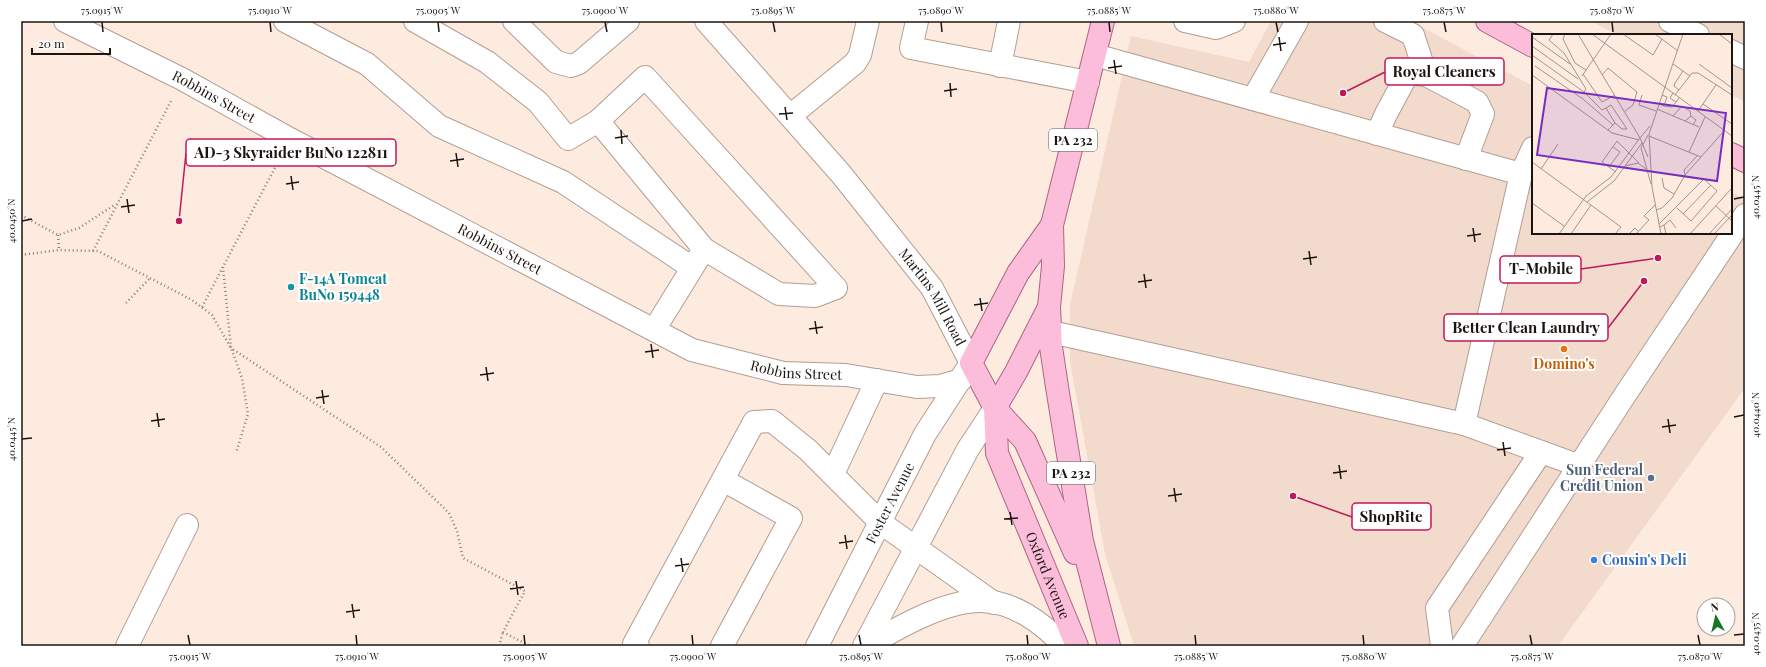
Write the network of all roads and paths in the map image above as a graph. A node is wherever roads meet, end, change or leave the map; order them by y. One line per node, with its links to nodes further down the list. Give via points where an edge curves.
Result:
1 (65, 21): 30 (street, Robbins Street, via 182,79)
2 (285, 21): 46 (street, via 367,64 439,126 563,182)
3 (415, 21): 28 (street, via 487,62 538,102 568,139)
4 (514, 21): 5 (street, via 556,62 571,66 579,63)
5 (628, 21)
6 (706, 21): 27 (street, Martins Mill Road)
7 (868, 21): 27 (street, via 860,55 855,63)
8 (917, 21): 22 (street, via 911,48)
9 (1009, 21): 22 (street)
10 (1103, 21): 20 (main road, PA 232)
11 (1185, 21): 12 (street, via 1216,28)
12 (1234, 21)
13 (1297, 21): 26 (street)
14 (1385, 21): 23 (street, via 1413,35)
15 (1488, 21): 18 (main road)
16 (1670, 21): 17 (street)
17 (1696, 34)
18 (1532, 45)
19 (1732, 52): 21 (street)
20 (1095, 55): 24 (main road, PA 232); 26 (street)
21 (1745, 58)
22 (1000, 66): 24 (street)
23 (1426, 76): 29 (street, via 1408,73); 33 (street, via 1477,102 1483,114)
24 (1088, 82): 39 (main road, PA 232)
25 (173, 97): 36 (path)
26 (1253, 99): 29 (street)
27 (790, 116): 54 (street, Martins Mill Road, via 842,174 932,288)
28 (598, 121): 41 (street); 41 (street, via 645,77 836,288 815,296 779,294)
29 (1377, 134): 33 (street)
30 (290, 139): 45 (path); 51 (street, Robbins Street)
31 (1532, 150): 35 (street)
32 (1732, 154): 34 (main road)
33 (1466, 159): 35 (street)
34 (1745, 161)
35 (1521, 174): 57 (street)
36 (117, 204): 40 (path, via 79,228); 43 (path)
37 (21, 215): 40 (path)
38 (1745, 215): 60 (street)
39 (1052, 225): 50 (main road, PA 232, via 1053,266); 54 (main road, PA 232, via 1018,273)
40 (58, 235): 42 (path)
41 (704, 249): 46 (street)
42 (59, 250): 43 (path); 44 (path)
43 (93, 251): 47 (path, via 98,251)
44 (21, 255)
45 (223, 267): 49 (path); 53 (path)
46 (691, 267): 51 (street)
47 (150, 278): 48 (path); 49 (path)
48 (126, 303)
49 (202, 307): 53 (path, via 212,316)
50 (1049, 307): 52 (main road, PA 232); 56 (main road, via 1016,372)
51 (654, 330): 55 (street, Robbins Street, via 692,350 782,373 846,375)
52 (1051, 332): 57 (street); 67 (main road, PA 232, via 1057,387 1082,541)
53 (231, 348): 59 (path, via 242,378 248,414); 68 (path, via 381,447 449,513 458,531 463,558 525,591)
54 (966, 371): 55 (street, Robbins Street, via 929,387); 56 (main road, Martins Mill Road); 63 (street, Foster Avenue, via 925,434)
55 (877, 380): 61 (street)
56 (994, 408): 65 (street, via 968,449); 67 (main road, Martins Mill Road, via 1025,441); 77 (main road, Oxford Avenue, via 997,453)
57 (1464, 424): 58 (street)
58 (1541, 452): 60 (street); 79 (street, via 1437,608)
59 (236, 453)
60 (1580, 466): 80 (street)
61 (833, 474): 62 (street, via 772,421 754,422); 63 (street)
62 (723, 480): 72 (street, via 634,644); 73 (street, via 791,518)
63 (881, 523): 65 (street); 74 (street, Foster Avenue)
64 (186, 525): 69 (street)
65 (916, 547): 66 (street); 75 (street)
66 (994, 603): 75 (street, via 980,601 940,610); 76 (street, via 1024,613 1054,635)
67 (1099, 612): 78 (main road, PA 232)
68 (503, 632): 70 (path); 71 (path)
69 (127, 646)
70 (499, 646)
71 (530, 646)
72 (638, 646)
73 (722, 646)
74 (817, 646)
75 (865, 646)
76 (1064, 646)
77 (1077, 646)
78 (1109, 646)
79 (1442, 646)
80 (1462, 646)

